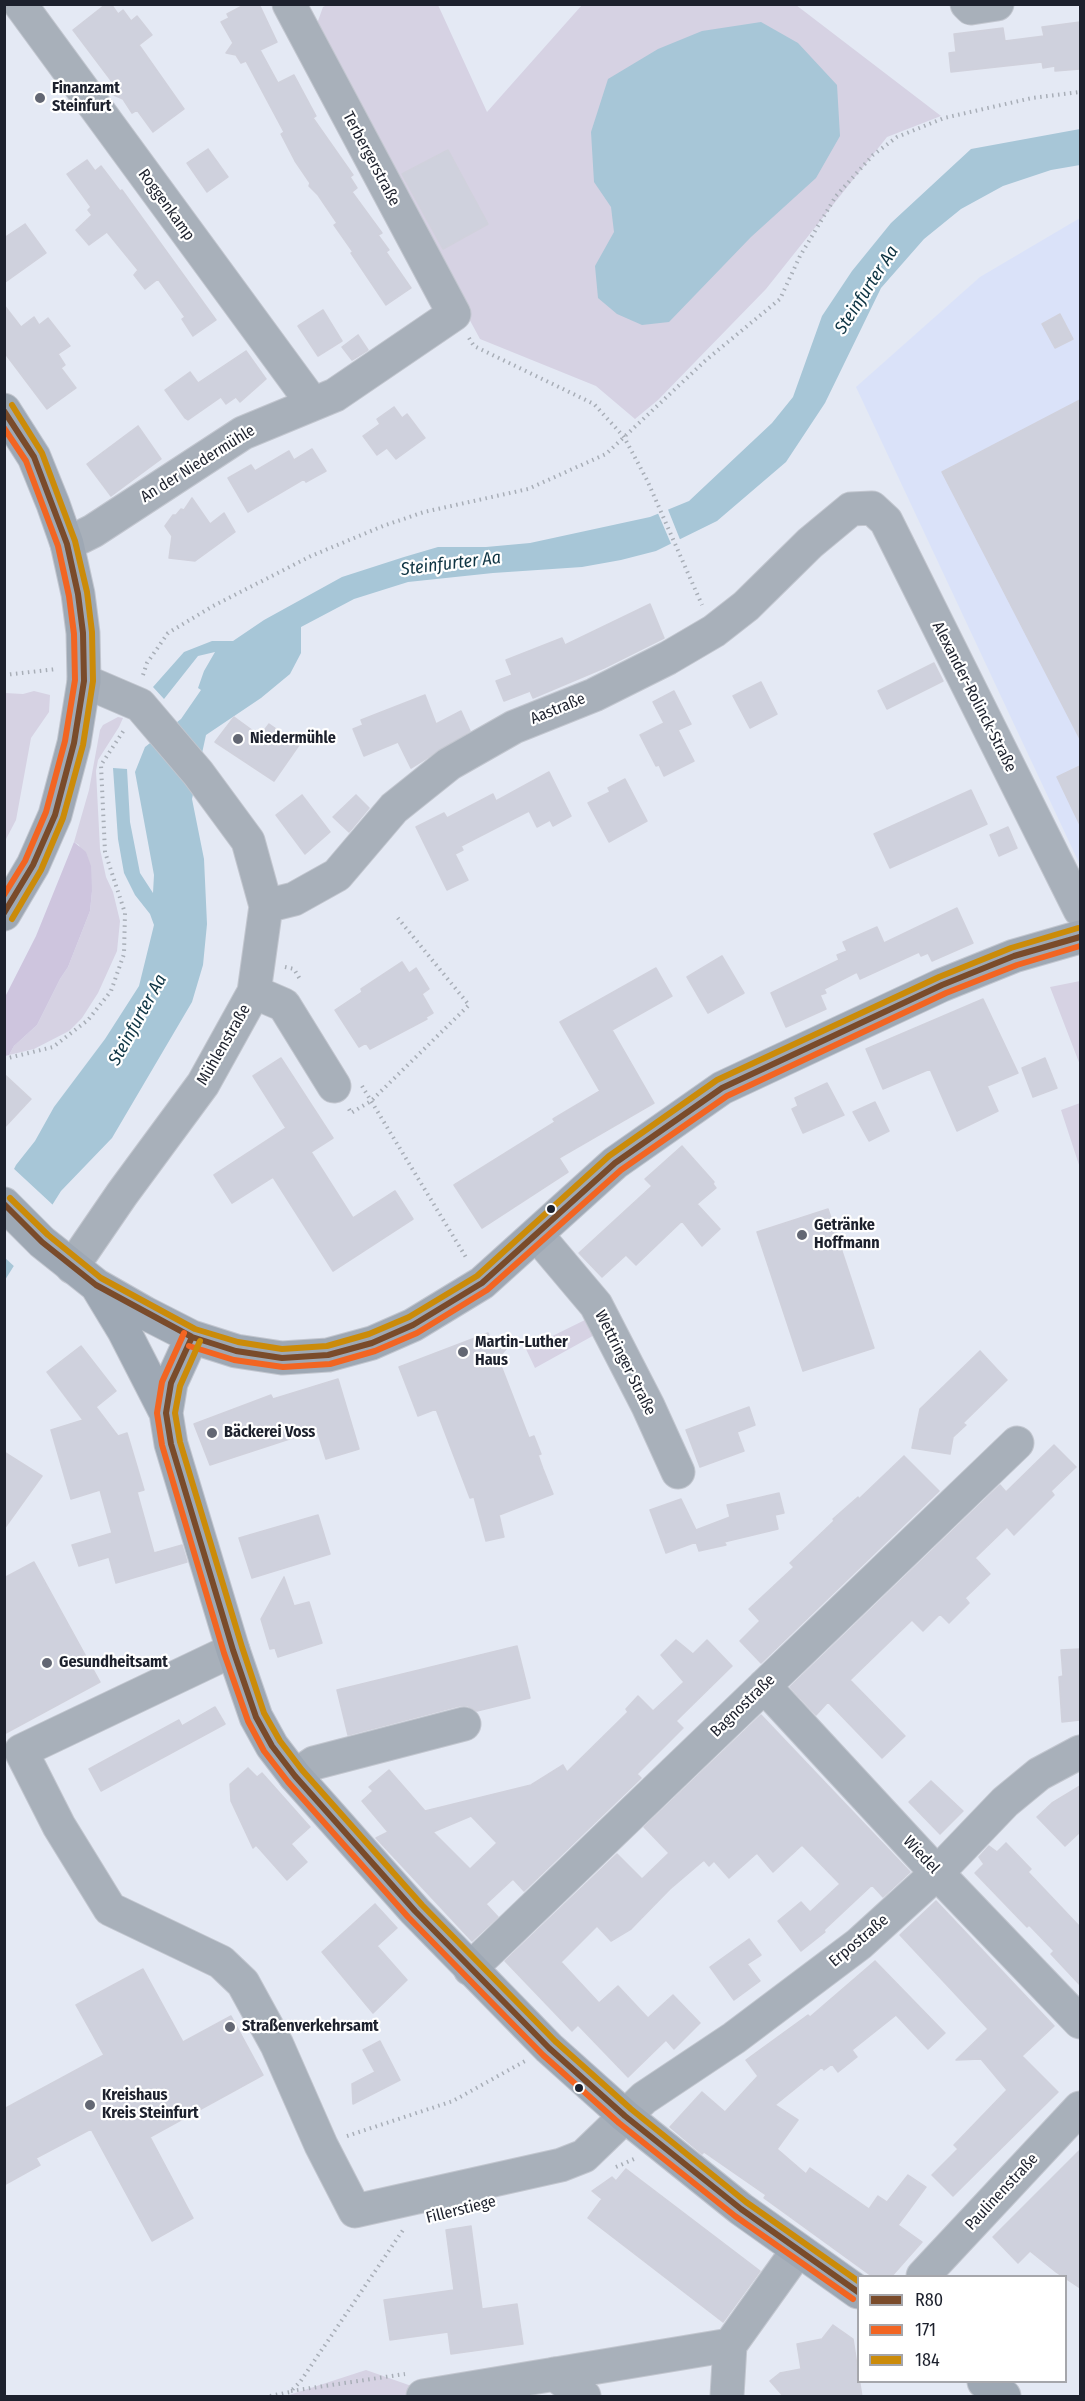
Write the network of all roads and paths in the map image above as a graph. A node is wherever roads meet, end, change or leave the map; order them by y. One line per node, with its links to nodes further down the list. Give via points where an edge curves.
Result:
1 (20, 4): 7 (street, Roggenkamp)
2 (289, 4): 6 (street, Terbergerstraße)
3 (967, 4): 4 (street, via 971,8)
4 (997, 4)
5 (1080, 92): 9 (path, via 1032,98 944,118 897,137 873,155 836,196 780,299 706,360)
6 (454, 314): 7 (street, An der Niedermühle, via 335,395); 9 (path, via 474,346 594,404)
7 (313, 404): 11 (street, An der Niedermühle, via 243,432 93,531)
8 (4, 410): 11 (main road, via 34,458)
9 (624, 437): 12 (path); 15 (path, via 606,454 528,489 424,512 382,526 311,556 213,606 168,633 147,663)
10 (851, 509): 12 (street, Aastraße); 17 (street, Alexander-Rolinck-Straße, via 872,508 886,521)
11 (66, 544): 14 (main road, via 78,594)
12 (714, 632): 16 (street, Aastraße, via 594,695 514,727 449,764 394,808 337,875 294,899)
13 (4, 675): 14 (path, via 64,669)
14 (84, 681): 15 (street, Mühlenstraße); 18 (main road, via 74,743 55,815 33,865)
15 (138, 703): 16 (street, Mühlenstraße, via 198,773 248,841); 24 (path, via 101,765 105,852 125,913 124,954 111,991 88,1020 53,1047)
16 (266, 906): 21 (street, Mühlenstraße)
17 (1080, 910)
18 (4, 914)
19 (397, 917): 26 (path, via 469,1005)
20 (1080, 937): 28 (main road, via 1014,956 942,985 722,1088 615,1163)
21 (258, 960): 22 (path, via 294,969); 23 (street, Mühlenstraße)
22 (306, 989)
23 (254, 992): 25 (street, via 285,1005); 29 (street, Mühlenstraße, via 203,1084 122,1194)
24 (4, 1059)
25 (346, 1083): 26 (path); 26 (path, via 351,1113)
26 (371, 1101): 30 (path)
27 (4, 1204): 29 (main road)
28 (537, 1235): 30 (main road); 34 (street, Wettringer Straße, via 596,1305)
29 (84, 1276): 31 (main road); 32 (main road, via 124,1331)
30 (482, 1283): 31 (main road, via 413,1325 372,1343 328,1355 282,1358 236,1351)
31 (192, 1336): 32 (main road, via 171,1383)
32 (166, 1413): 35 (main road, via 171,1444)
33 (1017, 1443): 36 (street, Bagnostraße)
34 (678, 1472)
35 (232, 1650): 39 (main road, via 256,1717); 47 (street, via 21,1751 59,1826 110,1909 221,1962 243,1983 277,2045)
36 (764, 1686): 40 (street, Wiedel); 41 (street, Bagnostraße)
37 (464, 1724): 39 (street, via 314,1763)
38 (1080, 1752): 40 (street, Erpostraße, via 1039,1774 1005,1802)
39 (295, 1776): 41 (main road)
40 (937, 1873): 42 (street, Wiedel); 45 (street, Erpostraße, via 859,1944 734,2038 644,2098)
41 (470, 1968): 43 (main road)
42 (1080, 2022)
43 (549, 2048): 45 (main road); 47 (path, via 453,2101)
44 (1080, 2108): 51 (street, Paulinenstraße)
45 (625, 2116): 46 (main road); 47 (street, Fillerstiege, via 584,2156 561,2165 355,2211)
46 (656, 2142): 48 (path, via 639,2157); 50 (main road)
47 (321, 2145)
48 (607, 2171)
49 (405, 2226): 57 (path, Fillerstiege)
50 (798, 2250): 52 (main road); 53 (street)
51 (924, 2275)
52 (857, 2291)
53 (730, 2345): 54 (street); 60 (street)
54 (554, 2374): 56 (street); 59 (street)
55 (985, 2383): 61 (main road)
56 (423, 2391): 57 (path)
57 (290, 2392): 58 (path)
58 (270, 2397)
59 (584, 2397)
60 (727, 2397)
61 (1004, 2397)

